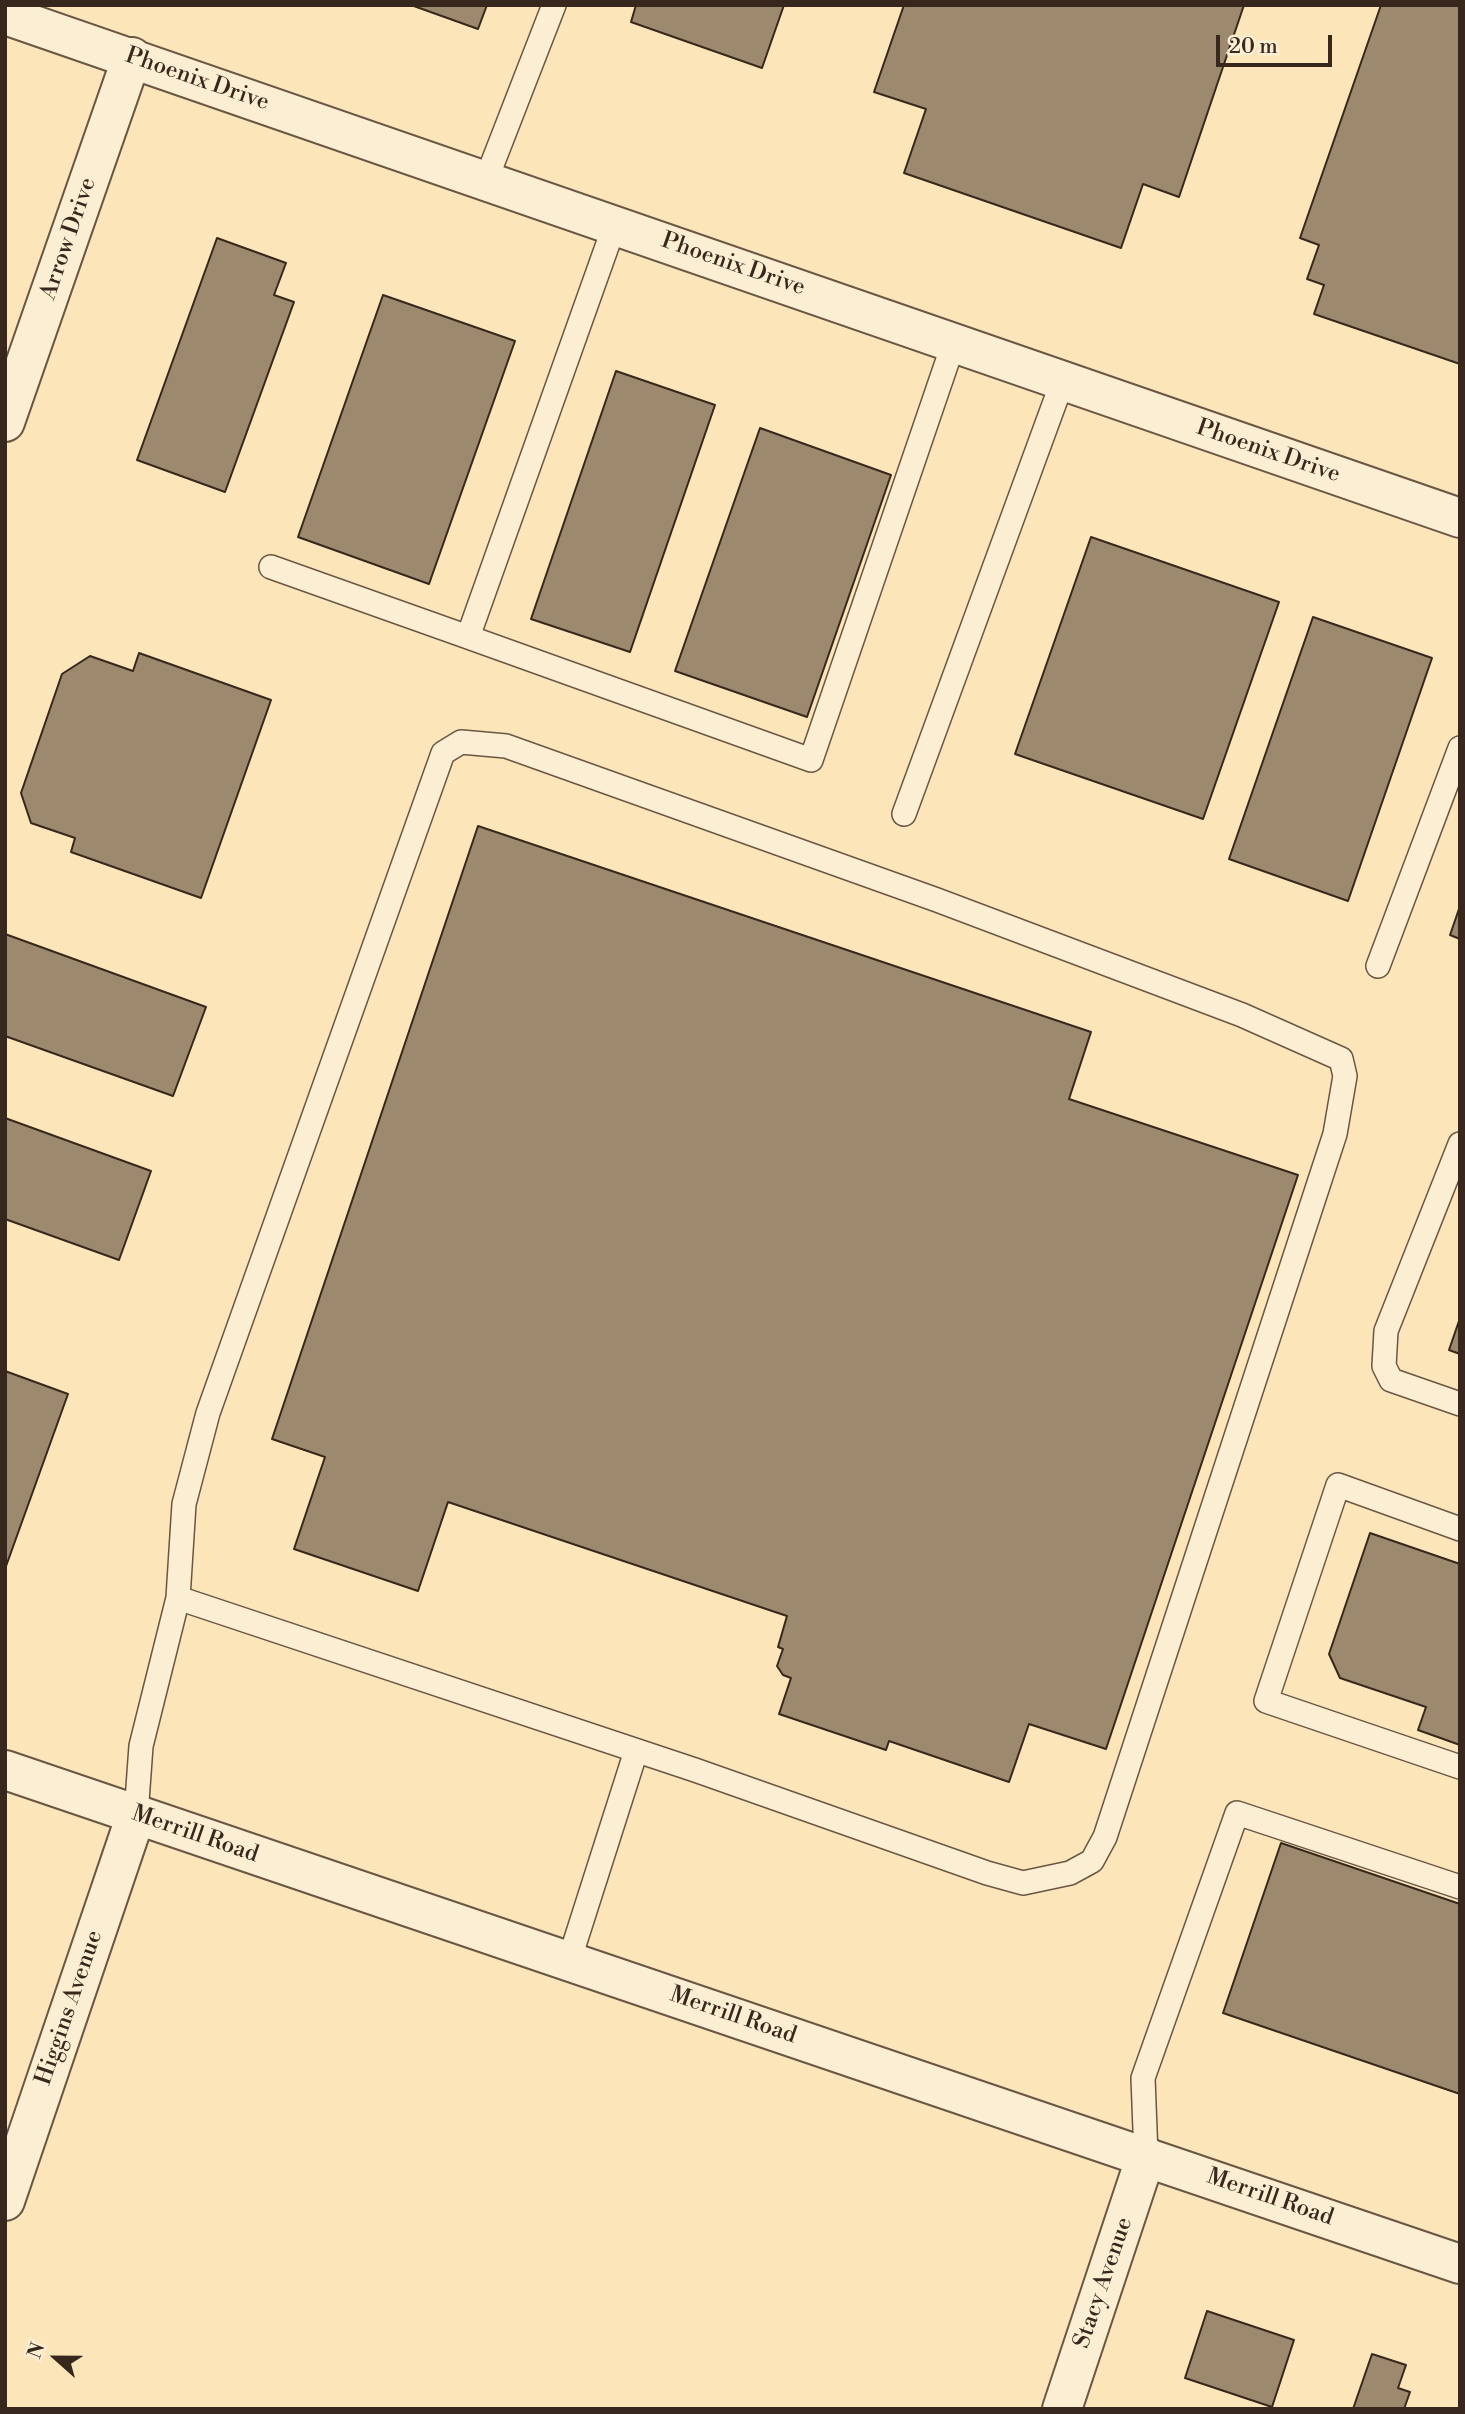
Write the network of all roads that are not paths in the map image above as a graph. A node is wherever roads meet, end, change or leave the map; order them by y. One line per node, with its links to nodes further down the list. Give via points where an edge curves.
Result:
1 (554, 5): 4 (lane)
2 (5, 15): 3 (street, Phoenix Drive)
3 (132, 57): 4 (street, Phoenix Drive); 8 (street, Arrow Drive)
4 (486, 180): 5 (street, Phoenix Drive)
5 (615, 224): 6 (street, Phoenix Drive); 11 (lane)
6 (954, 342): 7 (street, Phoenix Drive); 11 (lane, via 811,760)
7 (1063, 380): 9 (street, Phoenix Drive); 13 (lane)
8 (5, 422)
9 (1460, 518)
10 (271, 567): 11 (lane)
11 (468, 637)
12 (1460, 748): 14 (lane)
13 (904, 814)
14 (1378, 966)
15 (1460, 1144): 16 (lane, via 1386,1331 1384,1366 1391,1380)
16 (1460, 1404)
17 (1460, 1529): 20 (lane, via 1338,1485 1266,1701)
18 (178, 1598): 19 (lane); 19 (lane, via 184,1504 208,1413 443,752 461,742 506,746 937,900 1242,1015 1341,1059 1345,1076 1335,1134 1105,1837 1092,1861 1070,1873 1023,1883); 22 (lane, via 141,1746)
19 (636, 1751): 24 (lane)
20 (1460, 1767)
21 (5, 1770): 22 (street, Merrill Road)
22 (136, 1815): 24 (street, Merrill Road); 26 (street, Higgins Avenue)
23 (1460, 1887): 25 (lane, via 1237,1813 1143,2078)
24 (569, 1961): 25 (street, Merrill Road)
25 (1146, 2156): 27 (street, Merrill Road); 28 (street, Stacy Avenue)
26 (5, 2201)
27 (1460, 2264)
28 (1062, 2409)

